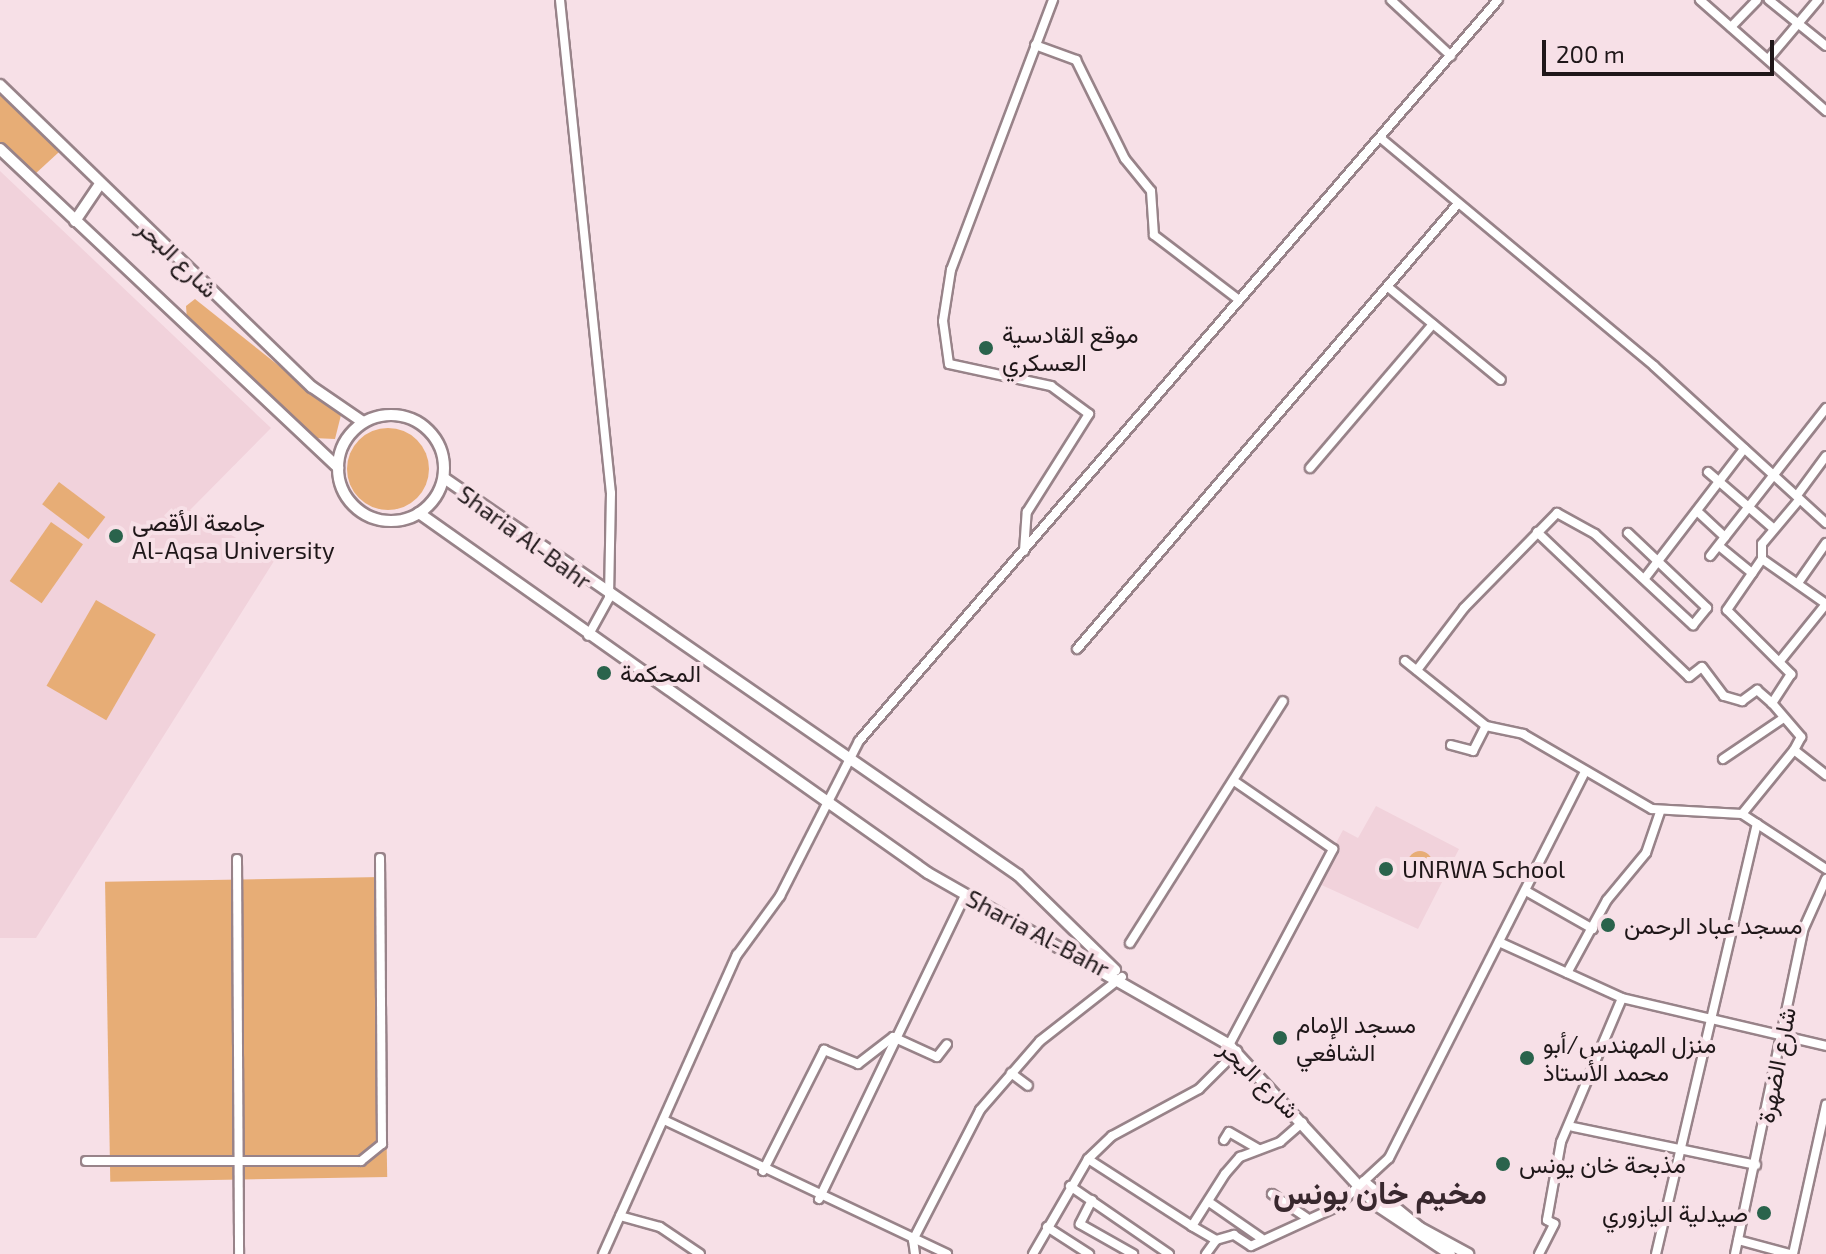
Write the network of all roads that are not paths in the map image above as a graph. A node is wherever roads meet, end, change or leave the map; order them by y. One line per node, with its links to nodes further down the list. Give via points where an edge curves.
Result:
1 (560, 0): 54 (street, via 601,358)
2 (1053, 0): 11 (street)
3 (1391, 0): 13 (street)
4 (1498, 0): 13 (street)
5 (1700, 0): 10 (street)
6 (1757, 0): 10 (street)
7 (1769, 0): 9 (street)
8 (1818, 0): 9 (street)
9 (1798, 22): 12 (street); 14 (street)
10 (1731, 27): 14 (street)
11 (1035, 45): 23 (street, via 1076,60 1125,159 1151,191 1154,235); 47 (street, via 951,270 943,321 949,364 1051,386 1089,414 1027,512)
12 (1826, 46)
13 (1451, 56): 17 (street)
14 (1769, 58): 16 (street)
15 (0, 85): 19 (main road, شارع البحر)
16 (1826, 111)
17 (1383, 140): 23 (street); 28 (street)
18 (0, 149): 21 (main road, شارع البحر)
19 (100, 184): 21 (main road); 27 (main road, شارع البحر, via 312,387)
20 (1456, 206): 22 (street)
21 (75, 221): 30 (main road, شارع البحر)
22 (1388, 287): 24 (street); 57 (street)
23 (1239, 300): 47 (street)
24 (1433, 324): 25 (street); 31 (street)
25 (1501, 380)
26 (1826, 408): 33 (street)
27 (363, 422): 30 (main road, via 349,434); 34 (main road, via 397,414 427,428 439,443)
28 (1744, 449): 33 (street); 35 (street)
29 (1826, 456): 36 (street)
30 (338, 468): 39 (main road, via 359,510 388,521)
31 (1310, 468)
32 (1708, 472): 35 (street)
33 (1776, 476): 36 (street); 37 (street)
34 (444, 478): 39 (main road); 54 (main road, Sharia Al-Bahr)
35 (1718, 482): 37 (street); 38 (street)
36 (1798, 497): 40 (street); 41 (street)
37 (1749, 509): 41 (street); 44 (street)
38 (1697, 511): 44 (street); 50 (street)
39 (419, 513): 56 (main road, Sharia Al-Bahr)
40 (1826, 523)
41 (1774, 529): 49 (street)
42 (1537, 532): 52 (street, via 1557,513); 60 (street); 62 (street, via 1689,677 1702,667 1724,696 1742,701 1757,690)
43 (1628, 533): 50 (street)
44 (1725, 537): 46 (street)
45 (1826, 543): 53 (street)
46 (1719, 546): 48 (street); 51 (street)
47 (1024, 551): 68 (street)
48 (1710, 556)
49 (1762, 559): 51 (street); 53 (street)
50 (1658, 563): 52 (street); 52 (street, via 1707,608 1693,625)
51 (1752, 573): 59 (street, via 1727,610)
52 (1645, 578)
53 (1798, 583): 55 (street)
54 (609, 598): 56 (street); 68 (main road, Sharia Al-Bahr)
55 (1826, 604): 59 (street)
56 (588, 636): 72 (main road, Sharia Al-Bahr)
57 (1077, 649)
58 (1405, 661): 60 (street)
59 (1780, 661): 62 (street, via 1792,682)
60 (1417, 670): 64 (street)
61 (1283, 701): 71 (street)
62 (1772, 703): 63 (street)
63 (1782, 719): 66 (street, via 1801,737); 67 (street)
64 (1486, 726): 65 (street, via 1473,751); 69 (street, via 1537,739)
65 (1451, 745)
66 (1794, 750): 70 (street); 74 (street)
67 (1723, 759)
68 (848, 760): 72 (street); 86 (main road, Sharia Al-Bahr, via 1041,892)
69 (1585, 771): 73 (street); 80 (street)
70 (1826, 775)
71 (1234, 781): 84 (street); 93 (street, via 1333,849)
72 (825, 800): 81 (main road, Sharia Al-Bahr); 97 (street, via 780,896 737,955)
73 (1660, 812): 74 (street); 82 (street, via 1646,853)
74 (1742, 814): 75 (street)
75 (1757, 824): 78 (street); 88 (street)
76 (380, 858): 105 (street, via 382,1144 361,1161)
77 (237, 859): 105 (street)
78 (1826, 869)
79 (1826, 879): 89 (street, شارع الضهرة, via 1803,930)
80 (1526, 891): 82 (street); 83 (street)
81 (965, 895): 86 (main road, Sharia Al-Bahr); 90 (street)
82 (1593, 929): 85 (street)
83 (1499, 942): 85 (street); 109 (street, via 1389,1158)
84 (1130, 943)
85 (1567, 973): 87 (street)
86 (1122, 977): 93 (main road, شارع البحر); 94 (street, via 1070,1013)
87 (1622, 998): 88 (street); 99 (street)
88 (1710, 1019): 89 (street); 102 (street)
89 (1783, 1036): 92 (street); 106 (street, شارع الضهرة)
90 (893, 1037): 91 (street, via 937,1057); 107 (street, via 858,1064 824,1050); 111 (street)
91 (947, 1044)
92 (1826, 1046)
93 (1233, 1048): 98 (main road, شارع البحر); 103 (street, via 1199,1089 1112,1136)
94 (1011, 1073): 95 (street); 119 (street, via 969,1127)
95 (1028, 1086)
96 (1826, 1105): 138 (street)
97 (664, 1120): 107 (street); 114 (street)
98 (1304, 1122): 101 (street); 109 (main road, شارع البحر)
99 (1573, 1127): 102 (street); 135 (street, via 1561,1142 1547,1220 1554,1224)
100 (1224, 1140): 101 (street, via 1229,1132)
101 (1259, 1149): 113 (street, via 1235,1161)
102 (1680, 1149): 106 (street); 136 (street)
103 (1088, 1159): 108 (street); 116 (street)
104 (86, 1161): 105 (street)
105 (238, 1161): 123 (street)
106 (1756, 1165): 121 (street, شارع الضهرة)
107 (763, 1171): 111 (street)
108 (1070, 1186): 112 (street); 117 (street)
109 (1364, 1186): 115 (street); 133 (main road, شارع البحر, via 1384,1212); 134 (main road, شارع البحر, via 1420,1228)
110 (1272, 1194): 115 (street)
111 (819, 1199): 119 (street)
112 (1092, 1200): 130 (street, via 1080,1224); 131 (street)
113 (1209, 1202): 116 (street); 118 (street)
114 (620, 1216): 122 (street, via 660,1227); 124 (street)
115 (1307, 1218): 118 (street)
116 (1192, 1226): 120 (street)
117 (1047, 1227): 128 (street); 129 (street)
118 (1261, 1238): 120 (street, via 1251,1246 1234,1235)
119 (913, 1240): 126 (street); 127 (street)
120 (1216, 1240): 132 (street)
121 (1738, 1240): 137 (street, شارع الضهرة); 138 (street)
122 (686, 1252): 125 (street)
123 (239, 1254)
124 (603, 1254)
125 (700, 1254)
126 (915, 1254)
127 (947, 1254)
128 (1033, 1254)
129 (1089, 1254)
130 (1133, 1254)
131 (1169, 1254)
132 (1206, 1254)
133 (1450, 1254)
134 (1468, 1254)
135 (1539, 1254)
136 (1656, 1254)
137 (1735, 1254)
138 (1791, 1254)

